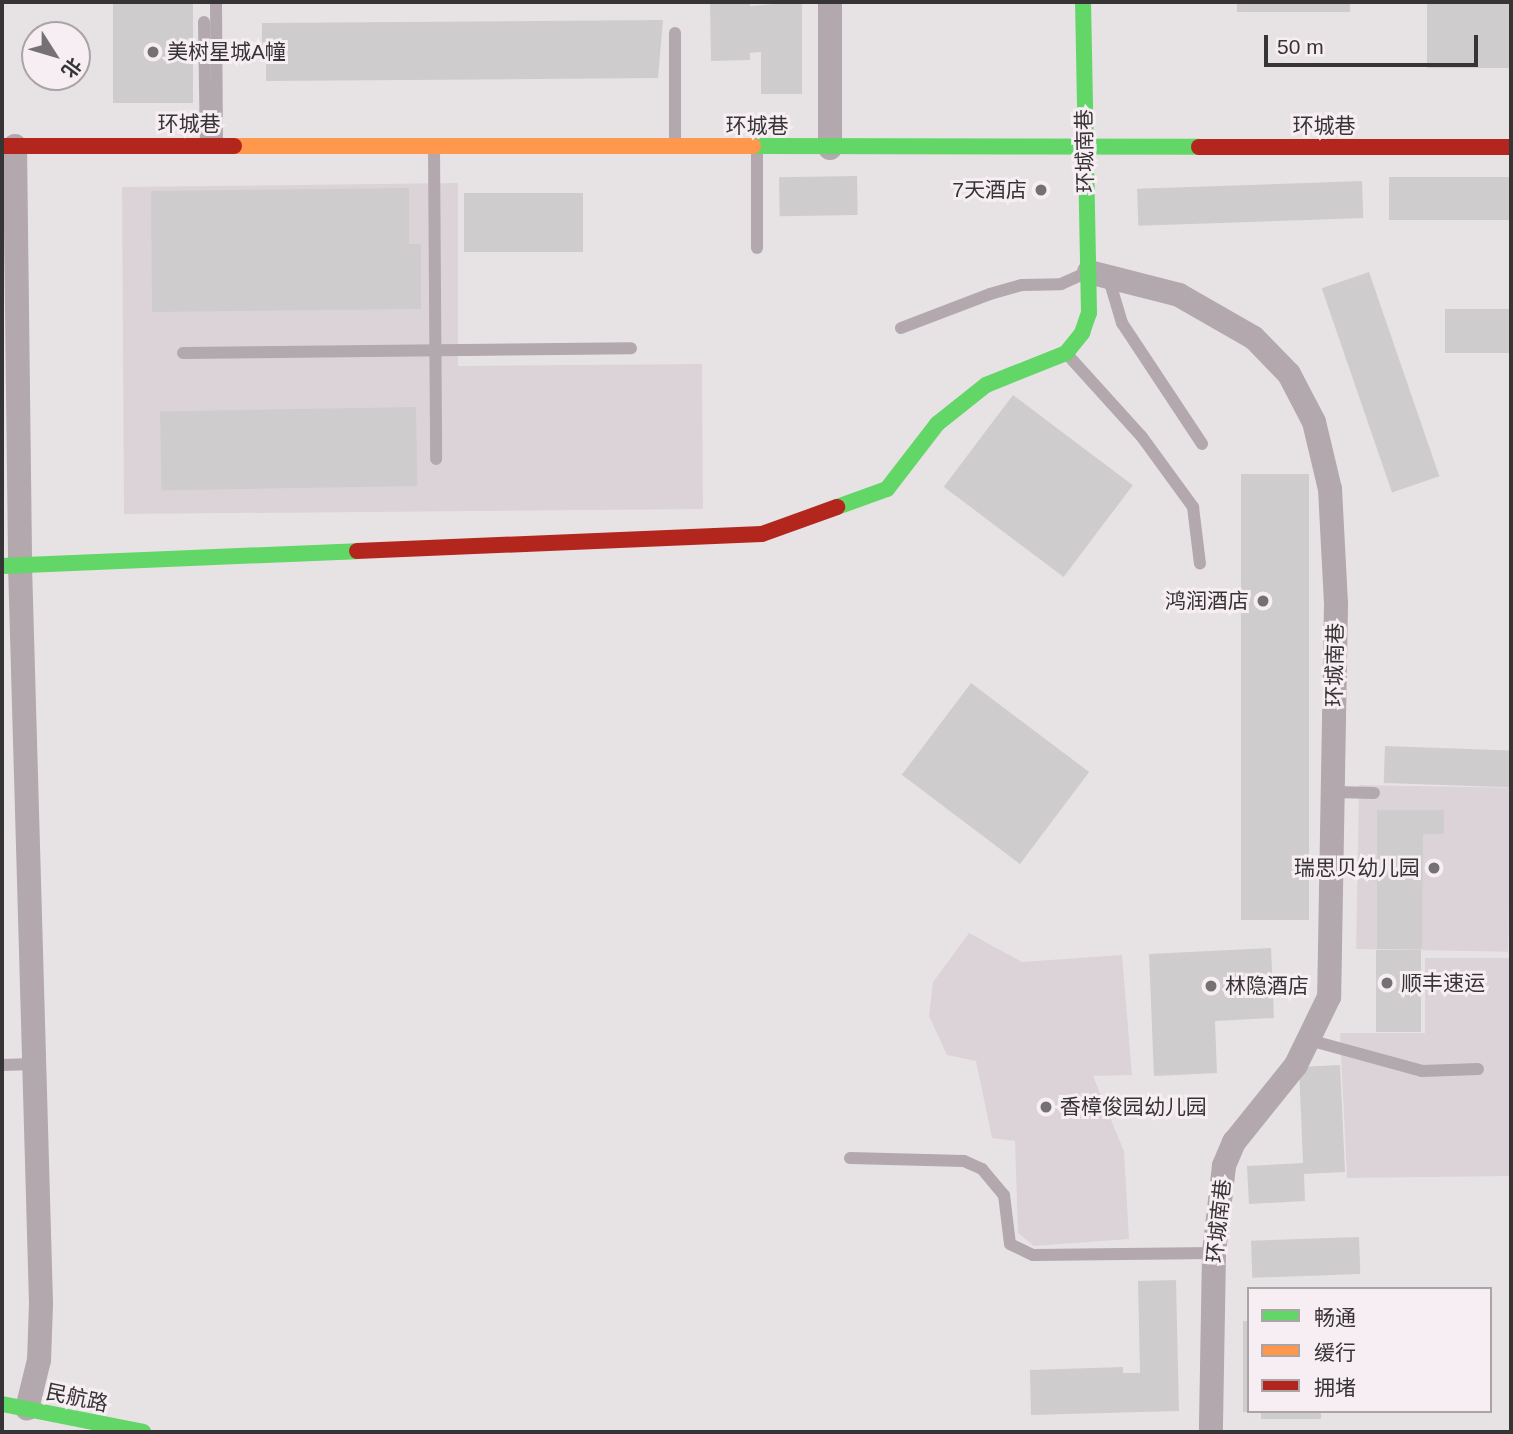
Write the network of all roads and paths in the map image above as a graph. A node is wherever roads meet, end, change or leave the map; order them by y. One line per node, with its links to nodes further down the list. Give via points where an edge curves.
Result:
1 (216, 2): 7 (lane)
2 (830, 2): 13 (street)
3 (1083, 2): 10 (street, 环城南巷)
4 (204, 22): 7 (lane)
5 (675, 33): 9 (lane)
6 (434, 144): 7 (street, 环城巷); 9 (street, 环城巷); 18 (lane)
7 (212, 145): 8 (street, 环城巷)
8 (8, 146): 24 (street)
9 (675, 146): 11 (street, 环城巷)
10 (1084, 146): 12 (street, 环城巷); 13 (street, 环城巷); 15 (street, 环城南巷)
11 (757, 147): 13 (street, 环城巷); 14 (lane)
12 (1511, 147)
13 (830, 148)
14 (757, 248)
15 (1098, 274): 16 (lane, via 1061,284 1022,285); 19 (street, via 1083,333); 21 (lane, via 1122,323); 25 (street, 环城南巷, via 1179,295 1254,338 1289,374 1314,422 1331,501 1336,604)
16 (901, 328)
17 (631, 348): 18 (lane)
18 (434, 351): 20 (lane); 22 (lane)
19 (1066, 353): 23 (lane, via 1142,437 1193,507); 24 (street, via 986,385 937,424 887,489 762,534)
20 (183, 354)
21 (1202, 444)
22 (436, 459)
23 (1200, 564)
24 (11, 566): 28 (street)
25 (1334, 792): 26 (lane); 27 (street, 环城南巷, via 1329,997)
26 (1374, 793)
27 (1309, 1040): 30 (lane, via 1422,1071); 32 (street, 环城南巷, via 1296,1065 1234,1142 1218,1195)
28 (33, 1064): 29 (lane); 34 (street, via 41,1304 38,1360)
29 (2, 1065)
30 (1478, 1069)
31 (850, 1158): 32 (lane, via 964,1161 982,1168 1004,1195 1010,1244 1033,1255)
32 (1214, 1253): 36 (street, 环城南巷)
33 (2, 1404): 34 (street, 民航路)
34 (27, 1409): 35 (street, 民航路)
35 (143, 1432)
36 (1210, 1432)

